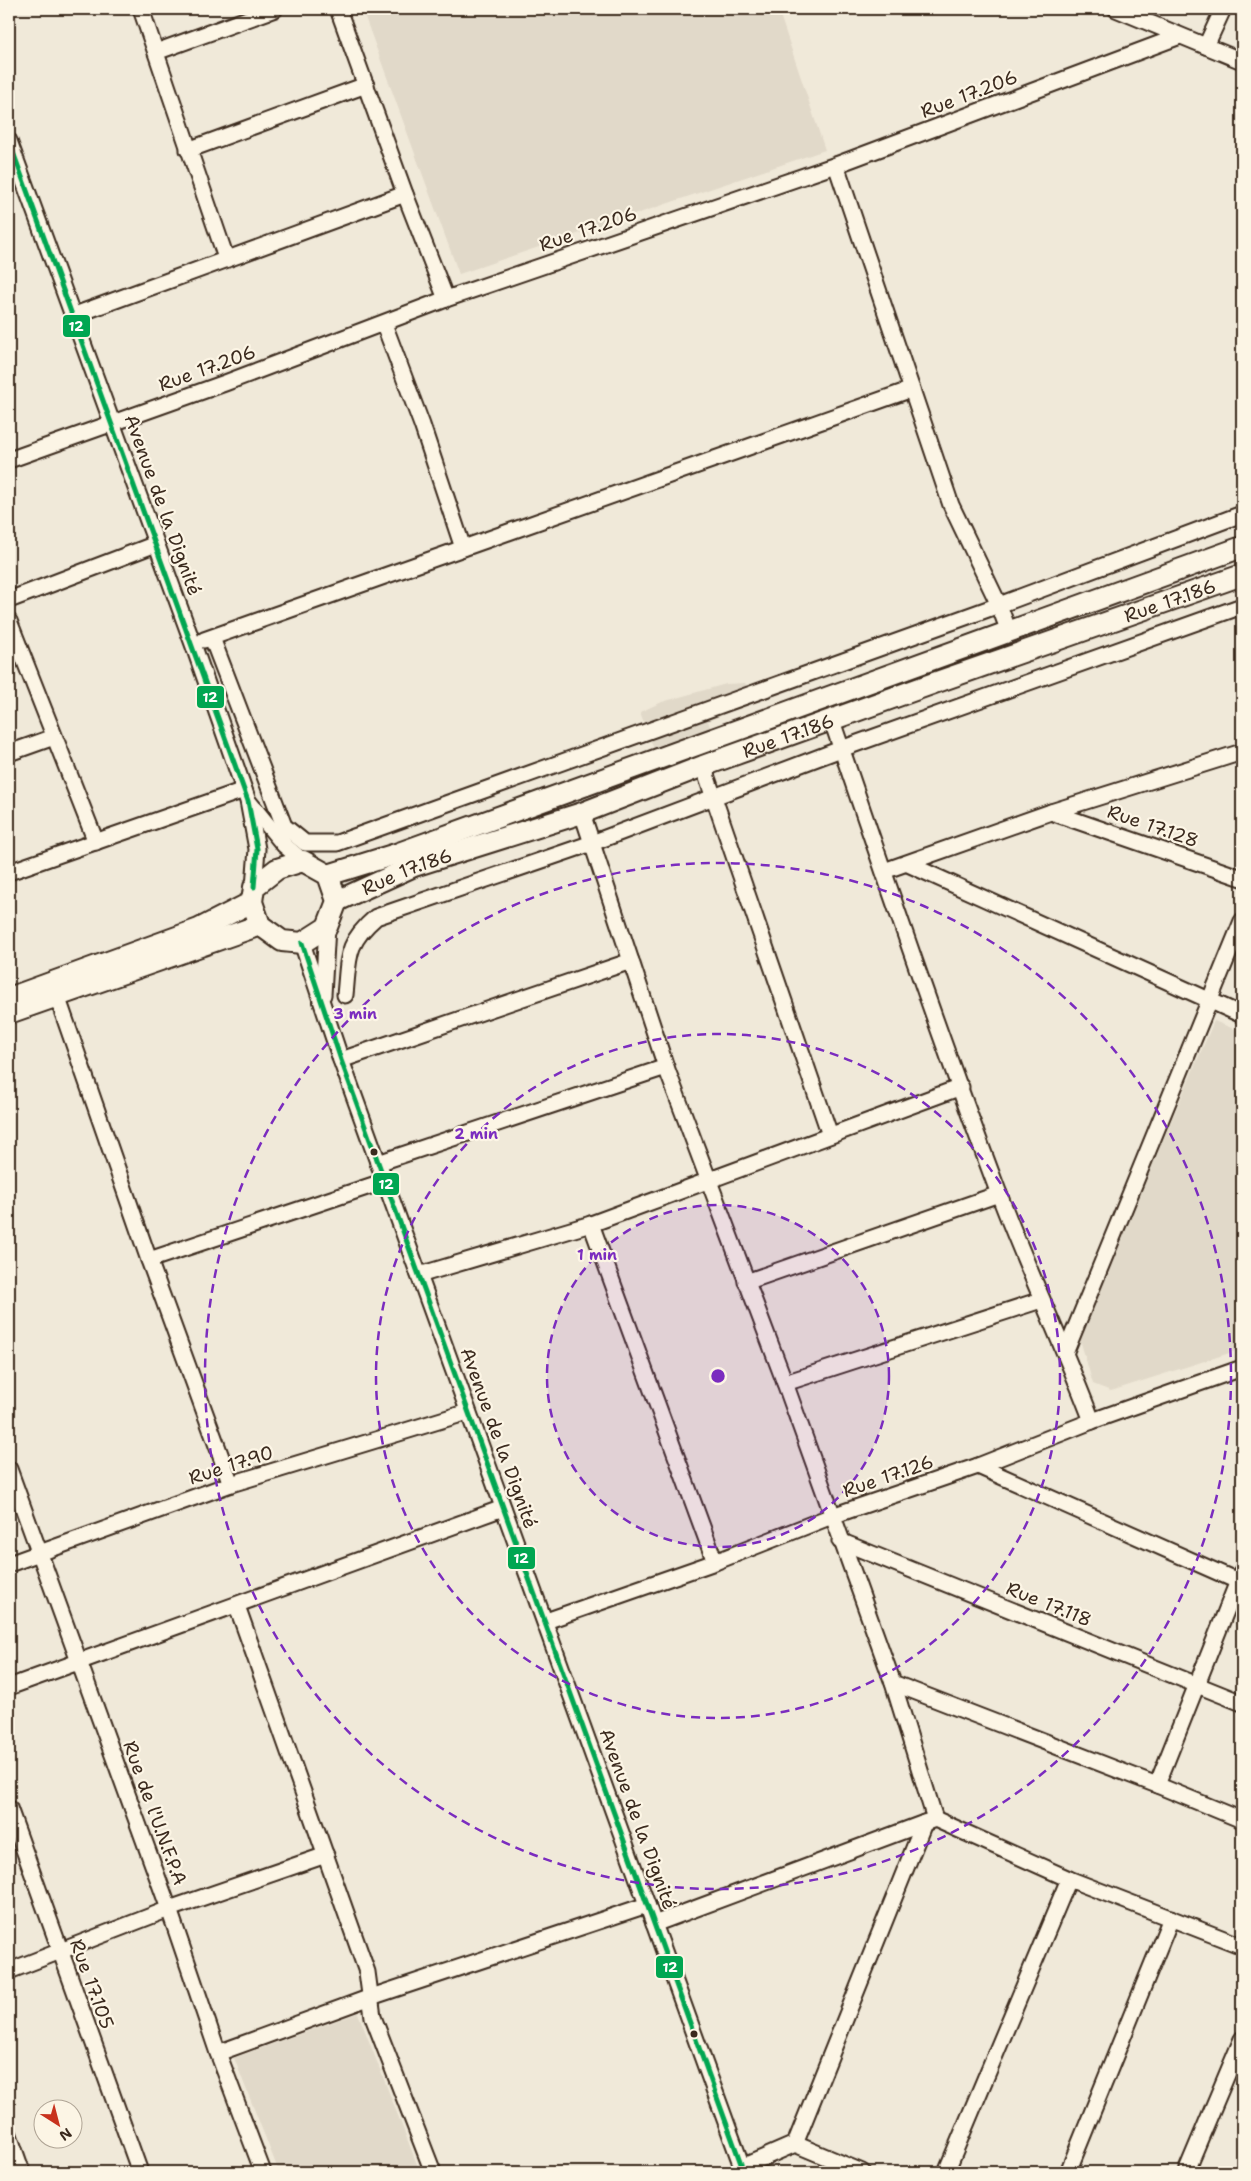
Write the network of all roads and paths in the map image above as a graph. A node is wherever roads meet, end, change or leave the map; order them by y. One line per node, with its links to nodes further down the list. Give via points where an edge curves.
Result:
1 (141, 9): 8 (street)
2 (275, 9): 8 (street)
3 (338, 9): 10 (street)
4 (1116, 9): 6 (street)
5 (1223, 9): 7 (street)
6 (1180, 36): 7 (street); 13 (street, Rue 17.206)
7 (1206, 46): 9 (street)
8 (156, 52): 12 (street)
9 (1242, 61)
10 (366, 85): 12 (street); 14 (street)
11 (9, 141): 17 (street, Avenue de la Dignité)
12 (188, 150): 15 (street)
13 (836, 165): 16 (street, Rue 17.206); 19 (street)
14 (405, 194): 15 (street); 16 (street)
15 (226, 258): 17 (street)
16 (446, 299): 18 (street, Rue 17.206)
17 (72, 316): 20 (street, Avenue de la Dignité)
18 (384, 324): 20 (street, Rue 17.206); 25 (street)
19 (912, 389): 25 (street); 28 (street, via 951,505)
20 (111, 423): 21 (street, Rue 17.206); 23 (street, Avenue de la Dignité)
21 (9, 460)
22 (1242, 514): 28 (street)
23 (156, 544): 27 (street); 33 (street, Avenue de la Dignité)
24 (1242, 547): 31 (main road)
25 (463, 548): 32 (street)
26 (1242, 575): 34 (main road, Rue 17.186)
27 (9, 600)
28 (999, 605): 31 (street); 32 (street, via 337,843 305,842 284,826)
29 (1242, 606): 36 (street)
30 (9, 621): 35 (street)
31 (1009, 632): 50 (main road, via 400,853)
32 (212, 638): 33 (street)
33 (193, 644): 40 (street, Avenue de la Dignité)
34 (832, 721): 36 (street); 39 (main road, Rue 17.186)
35 (54, 737): 38 (street); 44 (street)
36 (841, 749): 41 (street); 48 (street)
37 (1242, 752): 42 (street)
38 (9, 753)
39 (703, 766): 41 (street); 43 (main road, Rue 17.186)
40 (246, 795): 44 (street); 46 (street, via 284,845); 52 (street, Avenue de la Dignité, via 257,849)
41 (714, 797): 45 (street); 69 (street)
42 (1052, 812): 47 (street); 51 (street, Rue 17.128)
43 (582, 813): 45 (street); 53 (main road, Rue 17.186, via 414,866)
44 (96, 842): 49 (street)
45 (592, 843): 58 (street); 59 (street, via 376,917 359,932 351,945)
46 (303, 861): 50 (main road); 52 (main road, via 277,869)
47 (908, 864): 48 (street); 62 (street)
48 (884, 871): 68 (street)
49 (9, 872)
50 (328, 875): 53 (main road)
51 (1242, 878)
52 (253, 895): 55 (main road); 61 (main road, via 199,929)
53 (337, 901): 56 (main road)
54 (1242, 921): 62 (street)
55 (260, 925): 57 (main road, via 282,941); 60 (main road)
56 (327, 926): 57 (main road); 63 (street)
57 (302, 943): 63 (street, Avenue de la Dignité)
58 (631, 961): 66 (street); 67 (street)
59 (345, 995)
60 (58, 996): 64 (main road); 75 (street)
61 (9, 998)
62 (1209, 1001): 65 (street); 79 (street)
63 (322, 1004): 66 (street, Avenue de la Dignité)
64 (9, 1013)
65 (1242, 1015)
66 (341, 1060): 70 (street, Avenue de la Dignité)
67 (666, 1067): 70 (street); 71 (street)
68 (961, 1087): 69 (street); 73 (street)
69 (830, 1135): 71 (street)
70 (378, 1163): 72 (street, Avenue de la Dignité)
71 (708, 1179): 74 (street); 77 (street)
72 (385, 1181): 75 (street); 76 (street, Avenue de la Dignité)
73 (999, 1194): 77 (street); 78 (street)
74 (591, 1224): 76 (street); 91 (street)
75 (148, 1260): 86 (street)
76 (419, 1275): 82 (street, Avenue de la Dignité)
77 (746, 1282): 81 (street)
78 (1041, 1300): 79 (street); 81 (street)
79 (1066, 1351): 83 (street)
80 (1242, 1368): 83 (street, Rue 17.126)
81 (784, 1383): 88 (street)
82 (468, 1412): 86 (street, Rue 17.90); 87 (street, Avenue de la Dignité)
83 (1092, 1421): 84 (street, Rue 17.126)
84 (978, 1466): 88 (street, Rue 17.126); 93 (street)
85 (9, 1469): 90 (street, Rue de l'U.N.F.P.A)
86 (231, 1484): 90 (street, Rue 17.90)
87 (503, 1508): 94 (street); 95 (street, Avenue de la Dignité)
88 (832, 1516): 89 (street); 91 (street, Rue 17.126)
89 (840, 1541): 97 (street); 98 (street, Rue 17.118)
90 (40, 1553): 92 (street, Rue 17.90); 96 (street, Rue de l'U.N.F.P.A)
91 (715, 1562): 95 (street, Rue 17.126)
92 (9, 1564)
93 (1241, 1578): 98 (street)
94 (237, 1606): 96 (street); 105 (street)
95 (546, 1621): 107 (street, Avenue de la Dignité)
96 (78, 1662): 99 (street); 108 (street, Rue de l'U.N.F.P.A)
97 (893, 1684): 101 (street); 104 (street)
98 (1198, 1686): 100 (street, Rue 17.118); 101 (street)
99 (9, 1687)
100 (1242, 1704)
101 (1157, 1785): 103 (street)
102 (9, 1808): 112 (street, Rue 17.105)
103 (1242, 1820)
104 (930, 1821): 106 (street); 110 (street); 118 (street)
105 (326, 1855): 108 (street); 114 (street, via 367,1972)
106 (1069, 1879): 109 (street); 125 (street)
107 (647, 1905): 110 (street, Avenue de la Dignité); 114 (street)
108 (169, 1909): 112 (street); 116 (street, Rue de l'U.N.F.P.A)
109 (1171, 1918): 111 (street); 126 (street)
110 (654, 1924): 119 (street, Avenue de la Dignité)
111 (1242, 1946)
112 (59, 1952): 113 (street); 121 (street, Rue 17.105)
113 (9, 1971)
114 (371, 1997): 116 (street); 123 (street, via 373,2017)
115 (1242, 2039): 127 (street)
116 (218, 2053): 122 (street, Rue de l'U.N.F.P.A)
117 (9, 2135): 120 (street)
118 (795, 2144): 119 (street); 124 (street)
119 (743, 2169)
120 (22, 2172)
121 (140, 2172)
122 (263, 2172)
123 (433, 2172)
124 (862, 2172)
125 (946, 2172)
126 (1068, 2172)
127 (1186, 2172)

